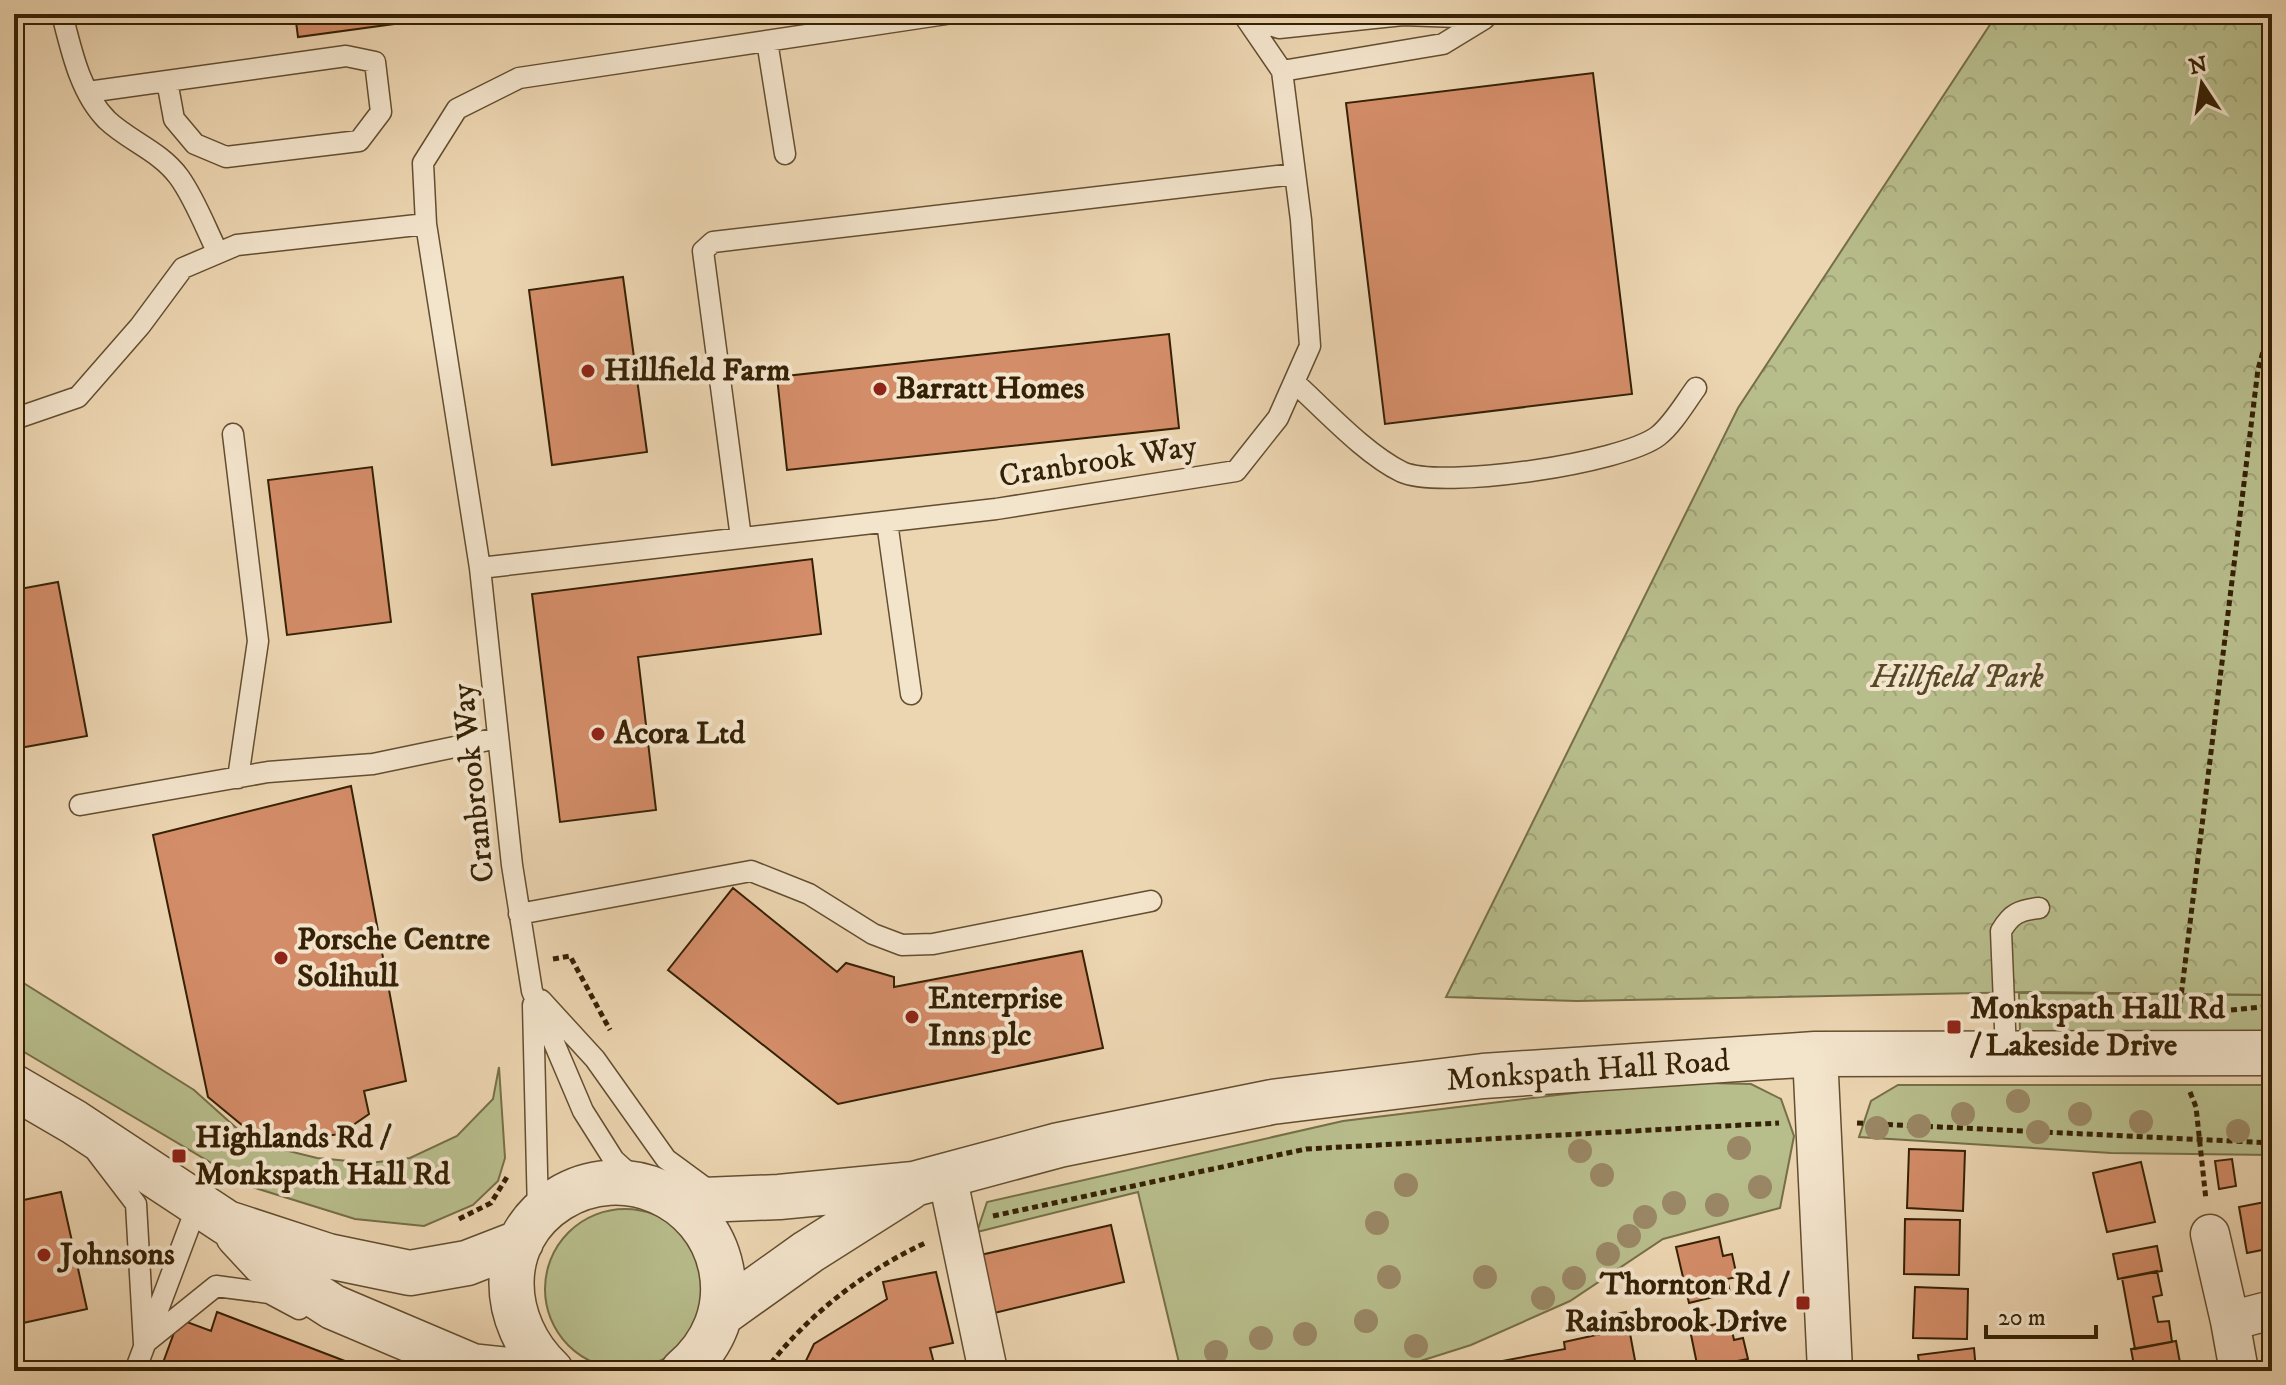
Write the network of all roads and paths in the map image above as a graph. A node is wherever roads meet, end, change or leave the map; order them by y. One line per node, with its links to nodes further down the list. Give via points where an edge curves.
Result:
1 (62, 14): 9 (lane)
2 (946, 14): 5 (lane, Cranbrook Way)
3 (1245, 15): 4 (lane, via 1279,28 1403,15); 7 (lane, Cranbrook Way)
4 (1487, 15): 7 (lane, via 1443,44)
5 (884, 19): 6 (lane, Cranbrook Way)
6 (767, 41): 10 (lane); 12 (lane, Cranbrook Way, via 519,78 457,109 423,163)
7 (1282, 71): 11 (lane, Cranbrook Way)
8 (167, 81): 8 (lane, via 346,56 375,62 381,112 359,141 226,157 195,144 174,119); 9 (lane)
9 (88, 92): 13 (lane, via 107,119 179,177)
10 (785, 154)
11 (1295, 174): 15 (lane, Cranbrook Way, via 1310,346); 20 (lane, via 713,242 703,251)
12 (426, 224): 13 (lane, via 237,245); 21 (lane, Cranbrook Way)
13 (218, 253): 17 (lane, via 183,268 78,397)
14 (2272, 321): 33 (path, via 2258,369)
15 (1294, 382): 16 (lane, via 1402,472 1434,480 1594,462 1631,451 1659,435); 19 (lane, Cranbrook Way, via 1278,418 1236,471)
16 (1696, 388)
17 (14, 419)
18 (233, 434): 24 (lane, via 258,641)
19 (887, 522): 20 (lane, Cranbrook Way); 22 (lane)
20 (741, 538): 21 (lane, Cranbrook Way)
21 (480, 568): 23 (lane, Cranbrook Way)
22 (911, 694)
23 (498, 738): 24 (lane, via 373,764); 28 (lane, Cranbrook Way)
24 (238, 778): 25 (lane)
25 (80, 805)
26 (1151, 901): 28 (lane, via 933,944 902,945 873,934 809,894 751,871)
27 (2039, 908): 30 (lane, via 2020,910 2001,931)
28 (519, 914): 29 (lane, Cranbrook Way)
29 (532, 991): 40 (lane, via 583,1111 614,1160); 41 (lane, via 595,1059 666,1159); 44 (lane)
30 (2006, 1052): 32 (street, Monkspath Hall Road); 33 (street, Monkspath Hall Road)
31 (2272, 1053): 33 (street, Monkspath Hall Road)
32 (1815, 1054): 35 (street); 39 (street, Monkspath Hall Road, via 1483,1076 1272,1102 1059,1145)
33 (2174, 1054): 37 (path, via 2196,1107)
34 (14, 1087): 36 (street)
35 (1819, 1121): 37 (path); 43 (path, via 1306,1149); 58 (street)
36 (74, 1122): 42 (street); 50 (lane, via 136,1204)
37 (2199, 1140): 38 (path); 45 (path)
38 (2272, 1143)
39 (931, 1180): 41 (street, Monkspath Hall Road); 43 (street); 47 (street, Monkspath Hall Road, via 808,1252)
40 (660, 1193): 41 (street, Monkspath Hall Road); 44 (street, Monkspath Hall Road, via 613,1182 585,1187 559,1199); 47 (street, Monkspath Hall Road, via 702,1224 717,1252 724,1283)
41 (722, 1200)
42 (212, 1214): 44 (street, Monkspath Hall Road, via 328,1256 410,1273 467,1263); 49 (street, via 263,1262 333,1307); 50 (lane)
43 (959, 1226): 56 (path, via 881,1263 790,1338); 57 (street)
44 (529, 1230): 55 (street, via 512,1270 511,1300 518,1329)
45 (2210, 1234): 48 (street)
46 (2272, 1310): 48 (street)
47 (721, 1314): 51 (street, Monkspath Hall Road, via 712,1339)
48 (2230, 1321): 59 (street)
49 (383, 1328): 50 (lane, via 356,1333 269,1293 216,1286); 52 (street)
50 (144, 1344): 53 (lane)
51 (691, 1367)
52 (474, 1368): 54 (street)
53 (135, 1371)
54 (518, 1371)
55 (551, 1371)
56 (765, 1371)
57 (988, 1371)
58 (1830, 1371)
59 (2239, 1371)

